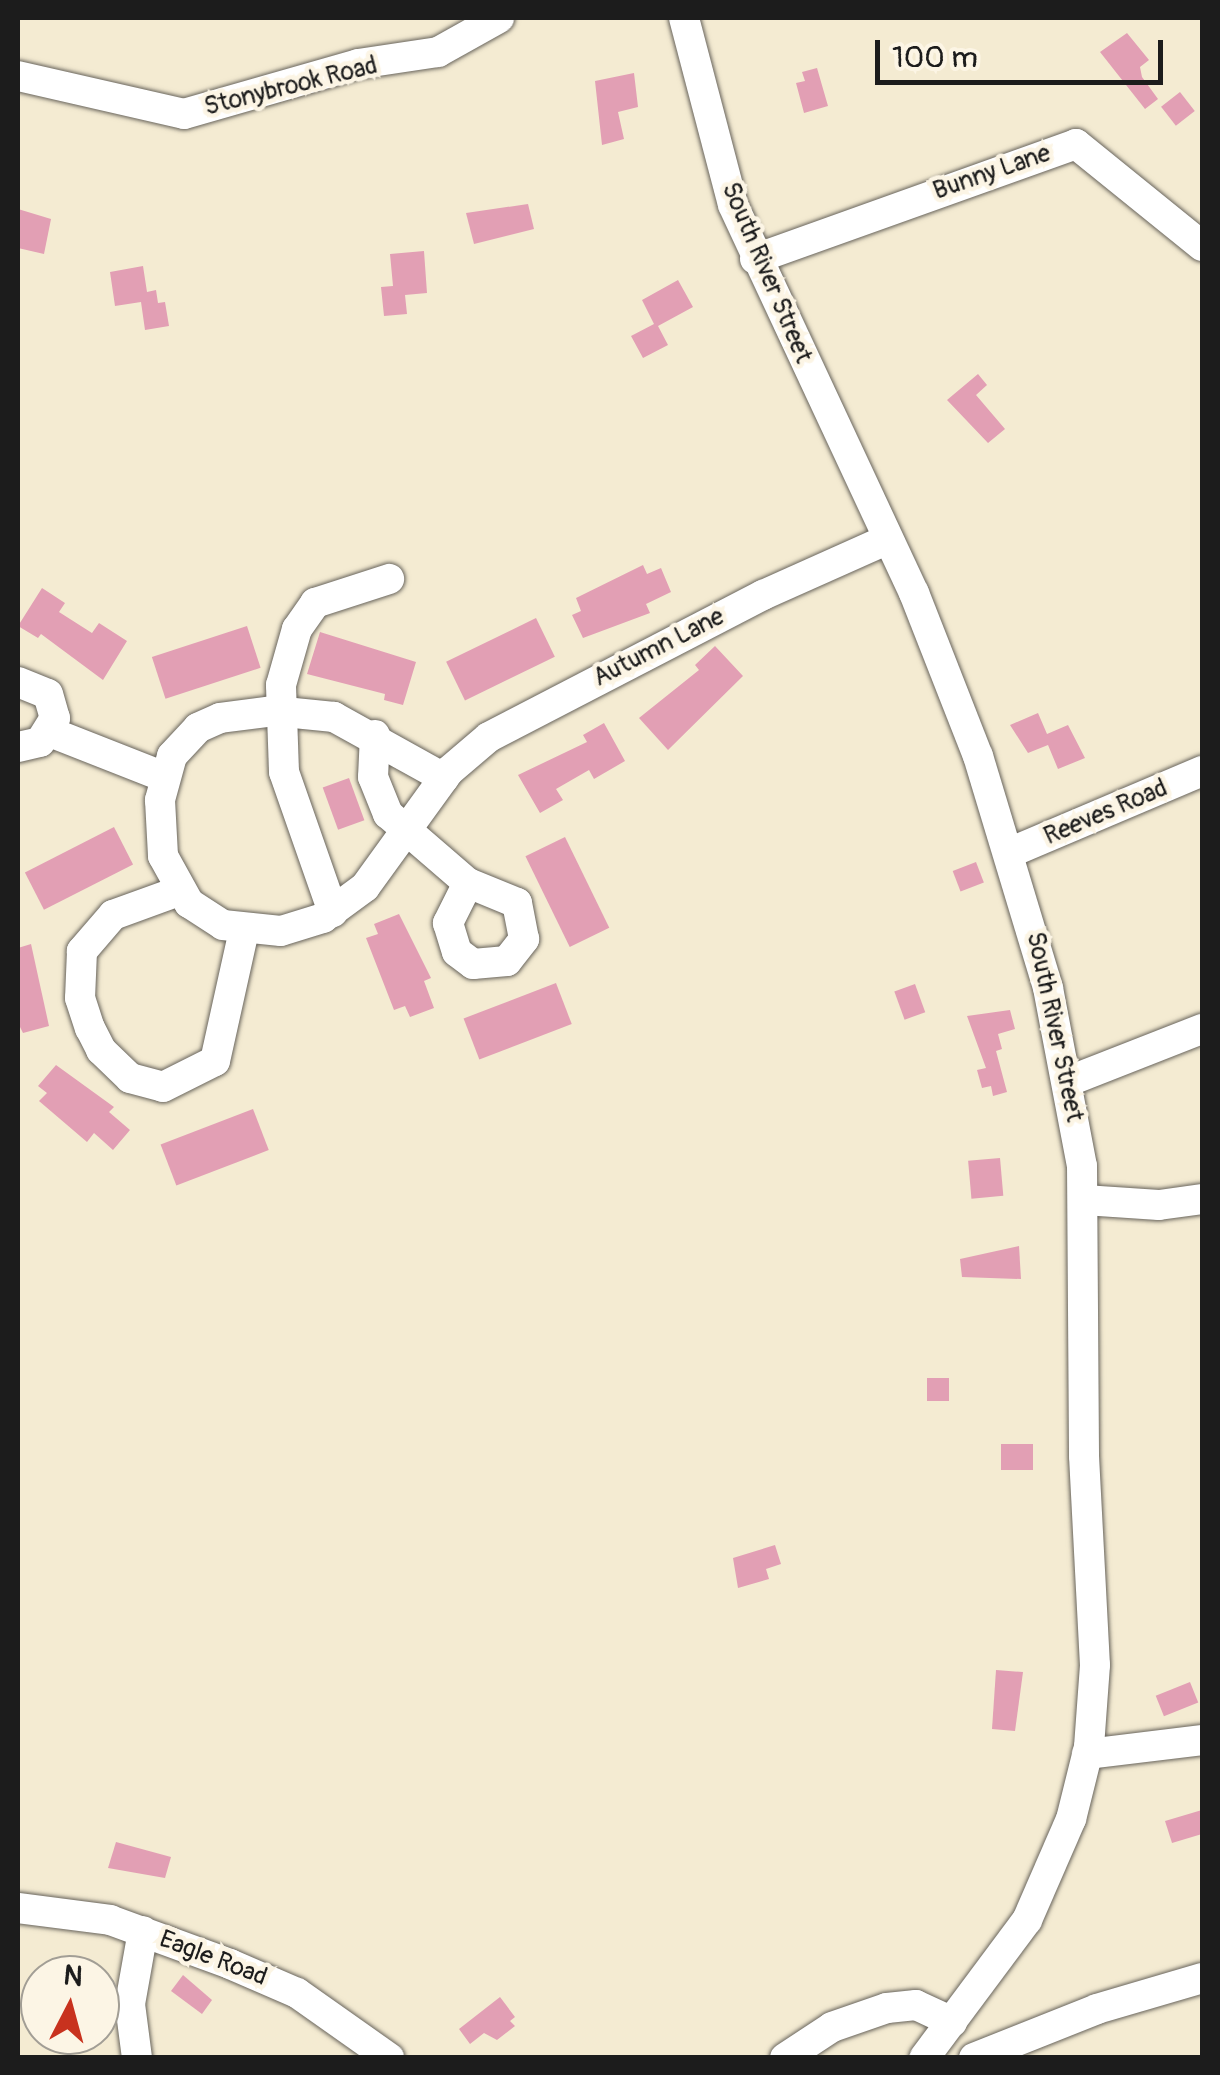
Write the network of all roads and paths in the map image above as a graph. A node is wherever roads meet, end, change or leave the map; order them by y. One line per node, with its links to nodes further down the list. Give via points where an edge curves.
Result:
1 (499, 18): 3 (street, Stonybrook Road, via 438,52 358,64 184,114)
2 (684, 18): 5 (street, South River Street, via 733,205)
3 (18, 76)
4 (1202, 246): 5 (street, Bunny Lane, via 1076,144)
5 (755, 259): 6 (street, South River Street)
6 (888, 539): 15 (street, Autumn Lane, via 530,713 489,737); 17 (street, South River Street, via 944,664)
7 (389, 579): 9 (street, via 327,597 306,612 289,652)
8 (18, 682): 10 (street, via 48,694 55,718)
9 (279, 711): 11 (street, via 334,718); 14 (street, via 243,712 198,728 172,756); 20 (street, via 284,772)
10 (50, 732): 12 (street, via 40,742); 14 (street)
11 (374, 735): 15 (street); 16 (street, via 375,793)
12 (18, 746)
13 (1202, 771): 17 (street, Reeves Road)
14 (164, 778): 19 (street, via 160,837)
15 (444, 778): 16 (street, Autumn Lane)
16 (406, 835): 18 (street); 20 (street, Autumn Lane, via 365,888)
17 (1009, 853): 23 (street, South River Street)
18 (468, 882)
19 (179, 891): 21 (street, Autumn Lane, via 204,915); 21 (street, via 112,916 82,951 80,998 90,1028 101,1050 130,1078 163,1086 215,1061)
20 (333, 912): 21 (street, Autumn Lane, via 281,931)
21 (244, 930)
22 (1202, 1029): 23 (street)
23 (1070, 1081): 25 (street, South River Street)
24 (1202, 1199): 25 (street, via 1159,1205)
25 (1084, 1200): 27 (street, South River Street, via 1084,1456 1095,1665)
26 (1202, 1740): 27 (street)
27 (1087, 1754): 31 (street, South River Street, via 1071,1819 1027,1920)
28 (18, 1908): 29 (street, Eagle Road)
29 (143, 1931): 32 (street, via 130,2004); 33 (street, Eagle Road, via 296,1993)
30 (1202, 1978): 36 (street, via 1096,2009)
31 (952, 2022): 34 (street, via 916,2005 887,2008 844,2022); 35 (street, South River Street)
32 (137, 2058)
33 (389, 2058)
34 (786, 2058)
35 (924, 2058)
36 (974, 2058)

